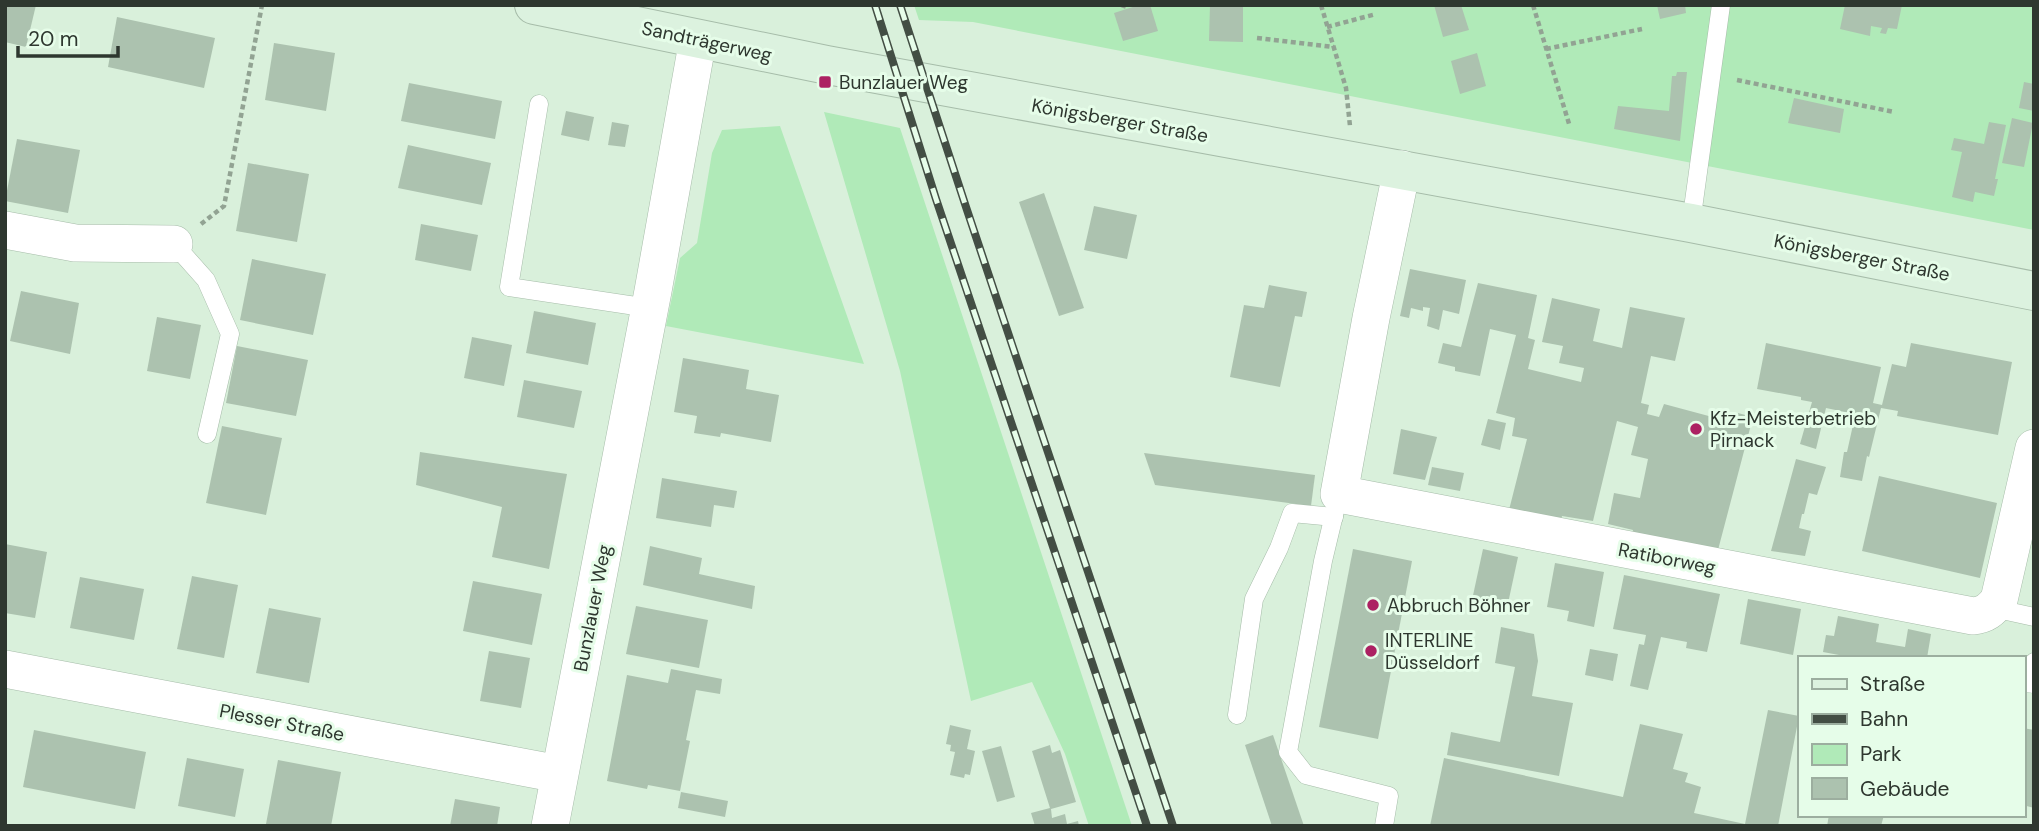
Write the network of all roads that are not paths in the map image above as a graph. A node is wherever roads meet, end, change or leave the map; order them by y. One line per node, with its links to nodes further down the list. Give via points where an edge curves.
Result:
1 (534, 5): 3 (main road, Sandträgerweg)
2 (1721, 5): 7 (lane)
3 (698, 39): 4 (main road, Sandträgerweg); 11 (street, Bunzlauer Weg)
4 (839, 67): 6 (main road, Königsberger Straße)
5 (539, 104): 11 (lane, via 509,287)
6 (1402, 169): 7 (main road, Königsberger Straße); 14 (street)
7 (1691, 223): 10 (main road, Königsberger Straße)
8 (5, 230): 9 (street, via 75,243)
9 (174, 244): 12 (lane, via 206,281 230,334)
10 (2034, 291)
11 (649, 308): 21 (street, Bunzlauer Weg)
12 (207, 434)
13 (2034, 448): 15 (street, via 1999,600)
14 (1336, 506): 15 (street, Ratiborweg, via 1959,614 1984,615); 20 (lane, via 1292,513 1254,600); 23 (lane, via 1288,751 1306,775 1389,796)
15 (1993, 608): 16 (lane, Ratiborweg)
16 (2034, 617)
17 (2034, 662): 19 (lane, via 2028,682)
18 (5, 669): 21 (street, Plesser Straße)
19 (2034, 684)
20 (1237, 715)
21 (559, 774): 22 (street, Bunzlauer Weg)
22 (550, 826)
23 (1384, 826)

